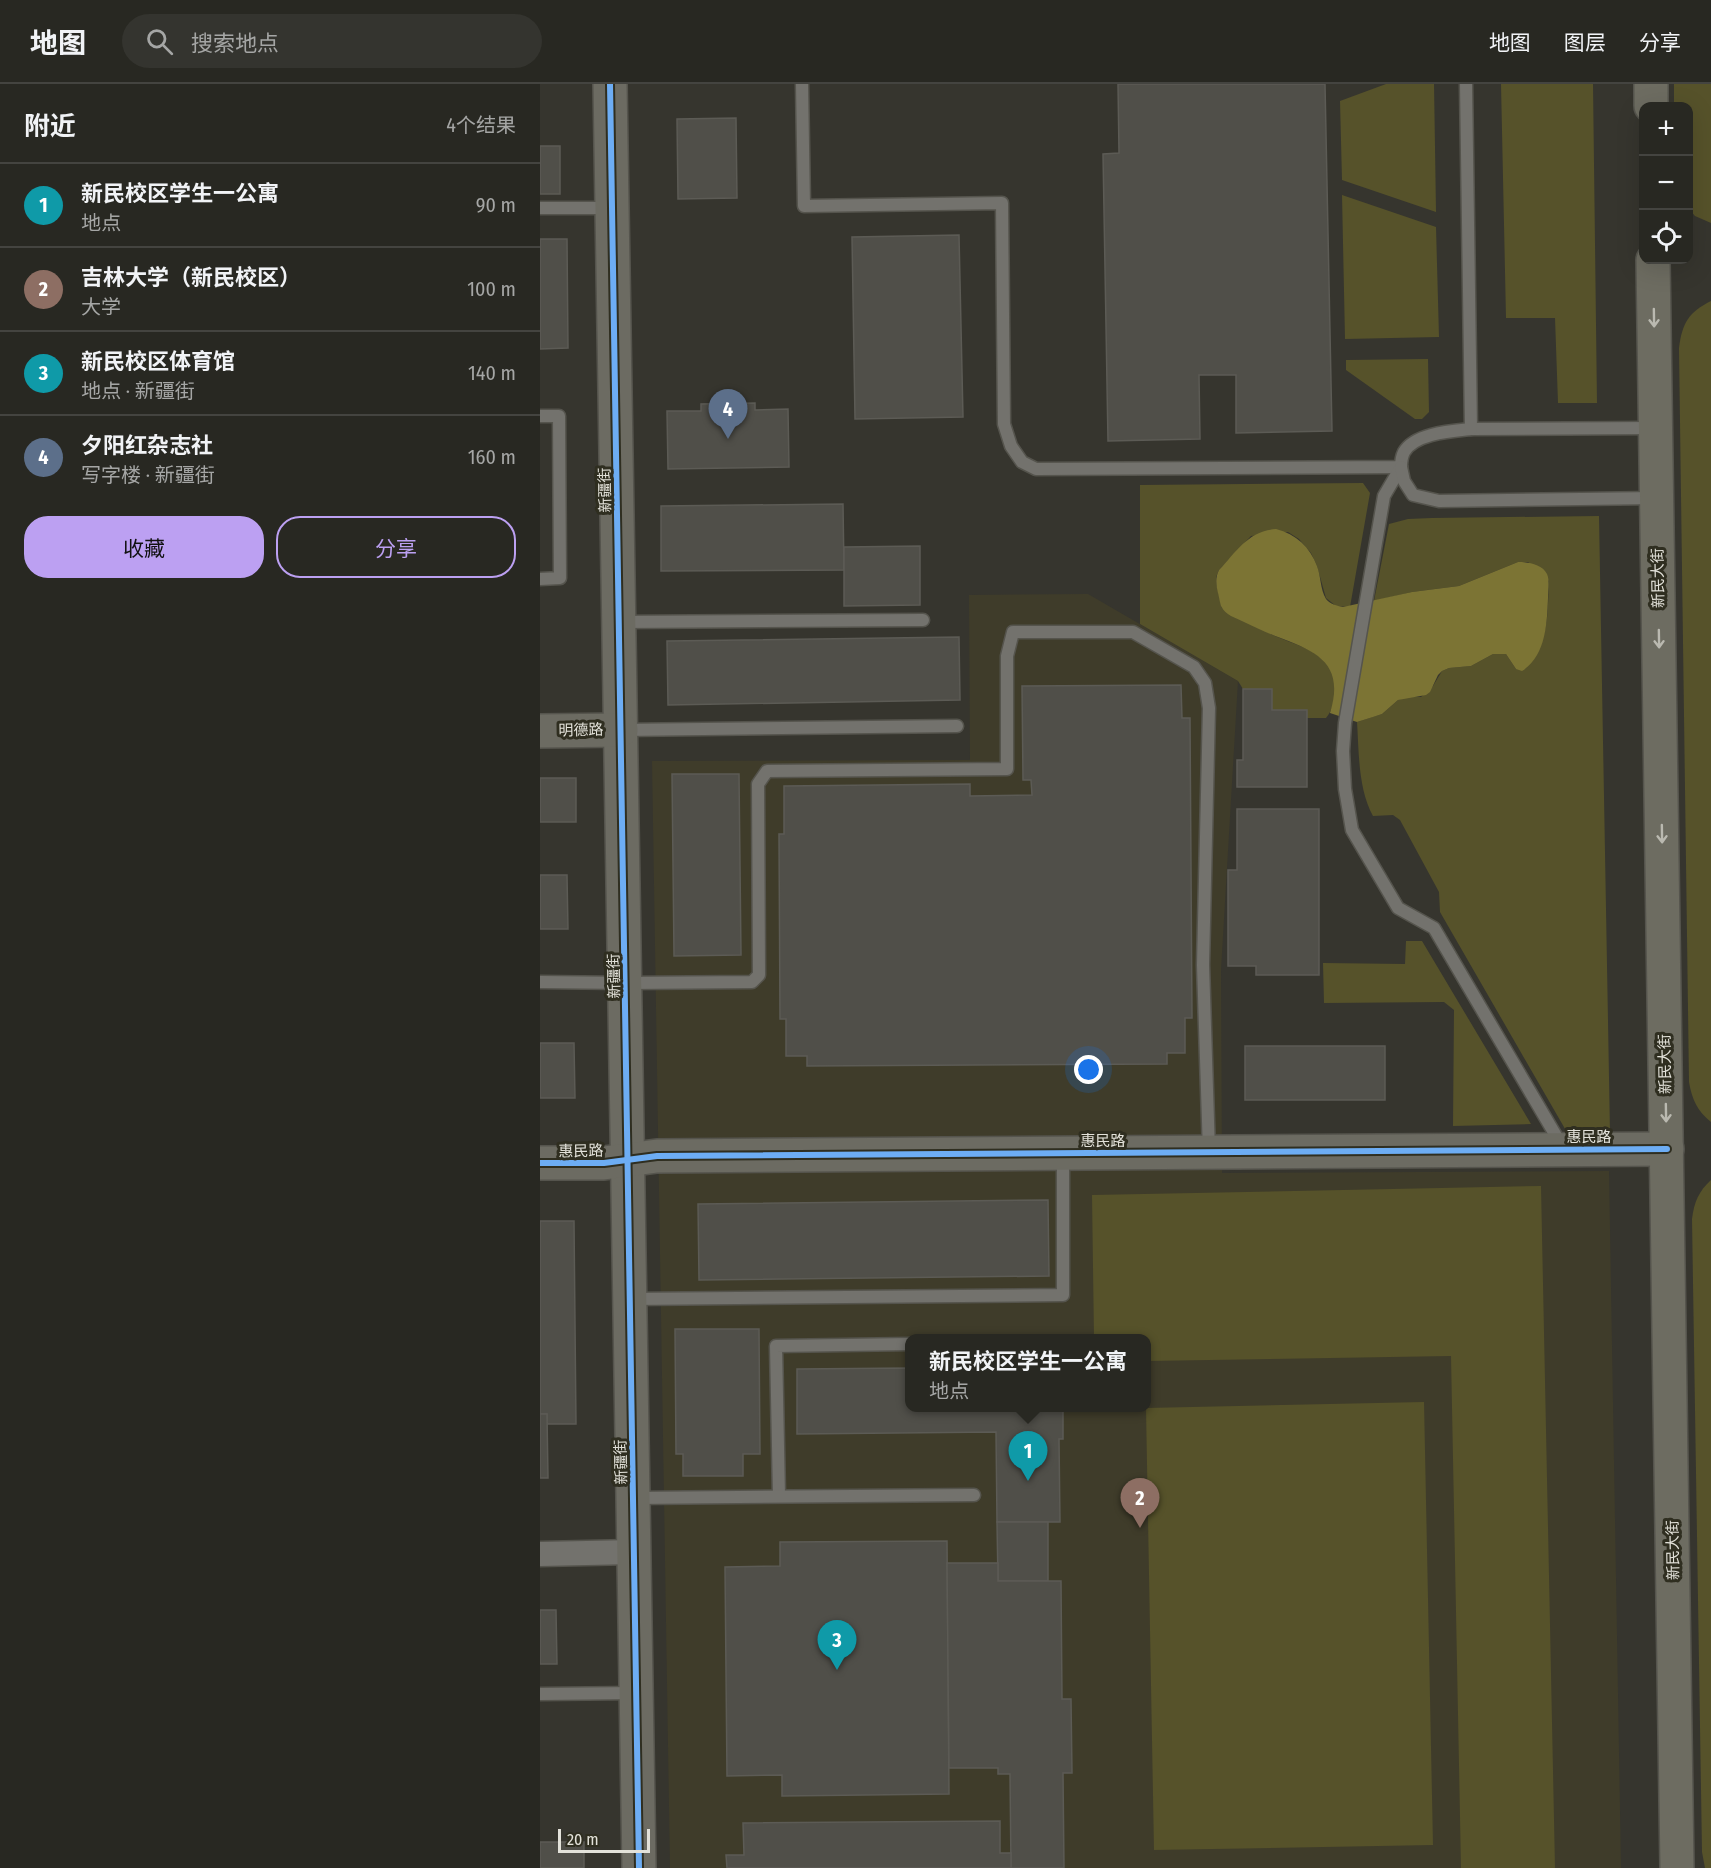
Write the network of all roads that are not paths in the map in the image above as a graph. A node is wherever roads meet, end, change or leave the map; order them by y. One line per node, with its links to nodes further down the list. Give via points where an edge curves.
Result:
1 (610, 84): 7 (street, 新疆街)
2 (802, 84): 12 (lane, via 804,206 1002,203 1004,424 1011,446 1022,462 1036,469 1057,470)
3 (1466, 84): 11 (lane)
4 (1651, 84): 5 (main road)
5 (1651, 102)
6 (540, 208): 7 (lane)
7 (612, 208): 16 (street, 新疆街)
8 (1653, 264): 10 (main road, 新民大街, one-way to 10)
9 (540, 416): 14 (lane, via 559,416 560,578)
10 (1656, 428): 11 (lane); 13 (main road, 新民大街)
11 (1471, 429): 12 (lane, via 1442,431 1414,442 1404,452)
12 (1401, 467): 13 (lane, via 1413,495 1439,501); 22 (lane, via 1384,496 1345,723 1345,789 1352,830 1398,908 1434,928)
13 (1657, 498): 23 (main road, 新民大街, one-way to 23)
14 (540, 579)
15 (923, 620): 16 (lane)
16 (619, 622): 18 (street, 新疆街)
17 (957, 726): 18 (lane)
18 (621, 730): 19 (street, 明德路); 21 (street, 新疆街)
19 (540, 731)
20 (540, 982): 21 (lane)
21 (626, 983): 24 (lane, via 752,982 759,975 758,784 767,771 1007,770 1007,656 1012,632 1133,632 1194,667 1205,682 1209,708 1203,965); 26 (street, 新疆街)
22 (1564, 1149): 23 (street, 惠民路); 24 (street, 惠民路)
23 (1666, 1149): 38 (main road, 新民大街)
24 (1209, 1152): 25 (street, 惠民路)
25 (1063, 1153): 26 (street, 惠民路, via 657,1156); 28 (lane, via 1063,1295)
26 (628, 1160): 27 (street, 惠民路); 28 (street, 新疆街)
27 (540, 1163)
28 (630, 1299): 32 (street, 新疆街)
29 (905, 1344): 31 (lane, via 776,1346)
30 (974, 1495): 31 (lane)
31 (779, 1496): 32 (lane)
32 (633, 1498): 33 (street, 新疆街)
33 (634, 1552): 34 (street); 35 (street, 新疆街)
34 (540, 1554)
35 (636, 1693): 36 (lane); 37 (street, 新疆街)
36 (540, 1694)
37 (639, 1868)
38 (1677, 1868)

